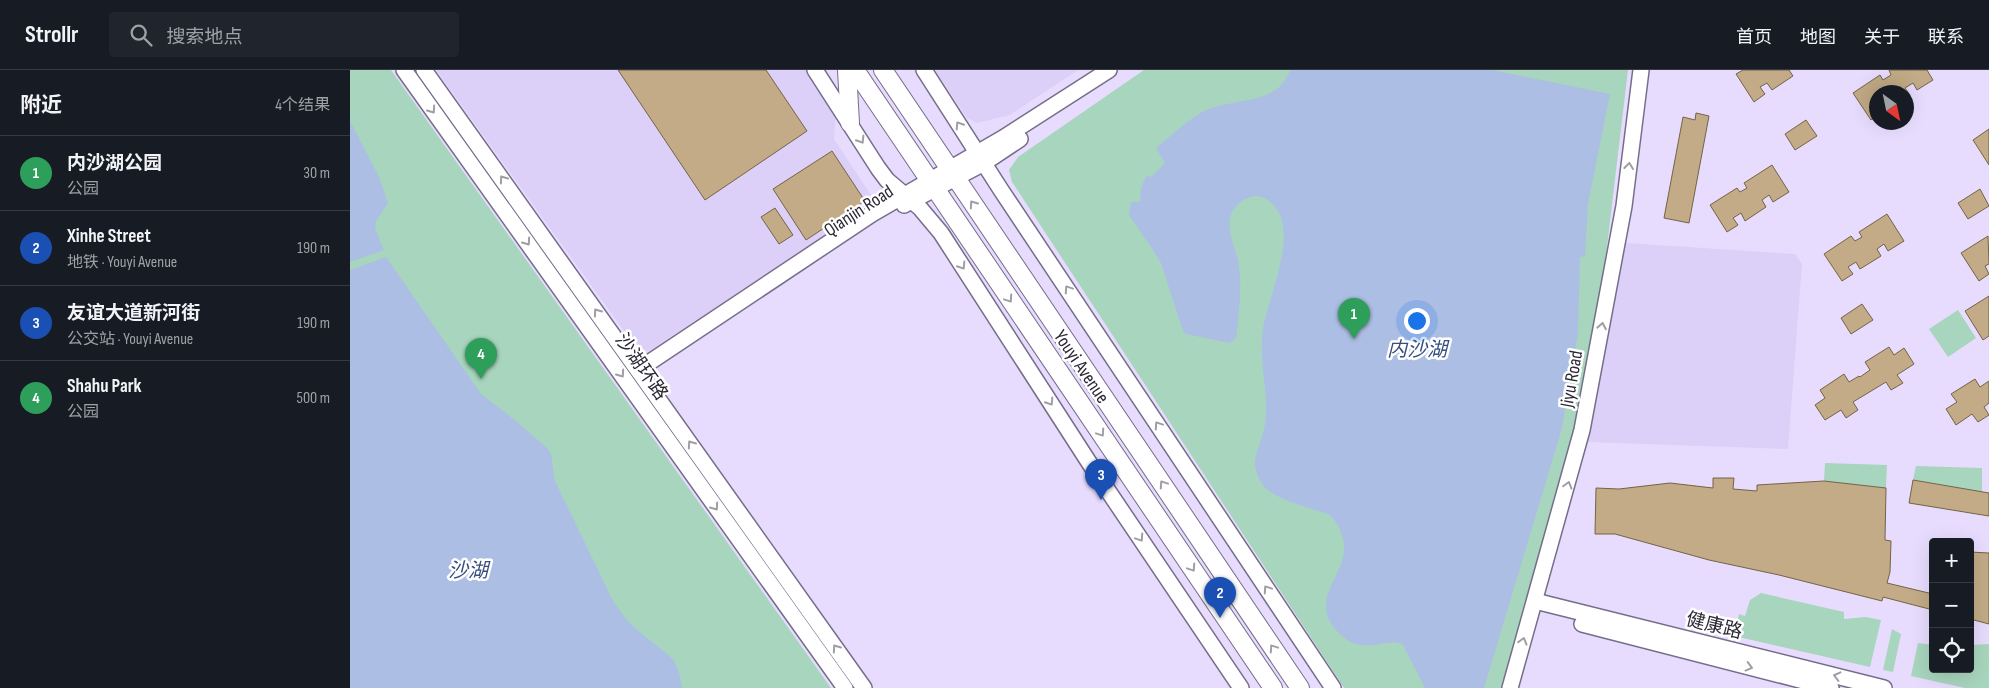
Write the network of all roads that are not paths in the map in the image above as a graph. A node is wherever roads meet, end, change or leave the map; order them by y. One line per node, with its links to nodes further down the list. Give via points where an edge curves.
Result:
1 (404, 70): 17 (street, 沙湖环路, one-way to 17)
2 (424, 70): 15 (street, 沙湖环路, one-way to 2)
3 (815, 70): 10 (street)
4 (847, 70): 10 (main road)
5 (855, 70): 13 (main road, Youyi Avenue)
6 (883, 70): 12 (main road, Youyi Avenue)
7 (924, 70): 11 (street, one-way to 7)
8 (1109, 70): 11 (street, Qianjin Road)
9 (1641, 70): 16 (street, Jiyu Road, one-way to 9, via 1582,430 1624,206)
10 (850, 123): 14 (street, one-way to 14, via 887,180)
11 (980, 158): 12 (street, Qianjin Road); 22 (street, one-way to 11)
12 (952, 174): 13 (street, Qianjin Road); 21 (main road, Youyi Avenue, one-way to 12)
13 (932, 185): 14 (street, Qianjin Road); 20 (main road, Youyi Avenue, one-way to 20)
14 (908, 198): 15 (street, Qianjin Road, via 889,214); 19 (street, one-way to 19, via 941,233 1090,464)
15 (641, 374): 18 (street, 沙湖环路, one-way to 15)
16 (1534, 606): 23 (street, Jiyu Road, one-way to 16); 24 (street, 健康路, one-way to 24); 25 (street, 健康路, one-way to 16)
17 (844, 688)
18 (864, 688)
19 (1241, 688)
20 (1273, 688)
21 (1300, 688)
22 (1333, 688)
23 (1510, 688)
24 (1831, 688)
25 (1884, 688)

